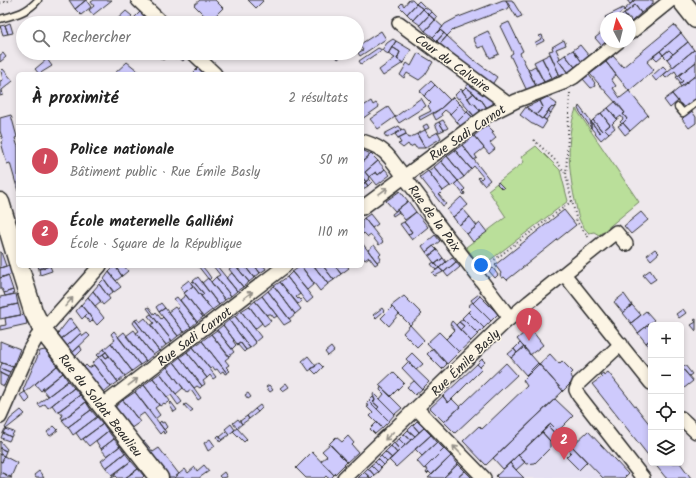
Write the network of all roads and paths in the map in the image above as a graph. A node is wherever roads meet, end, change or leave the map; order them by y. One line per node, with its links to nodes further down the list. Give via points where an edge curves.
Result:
1 (12, 0): 6 (path)
2 (38, 0): 8 (lane, via 25,11)
3 (138, 0): 7 (street)
4 (671, 0): 11 (street)
5 (681, 0): 9 (street)
6 (0, 3)
7 (155, 16)
8 (0, 19)
9 (696, 19)
10 (399, 23): 17 (street, Cour du Calvaire)
11 (636, 28)
12 (610, 48): 15 (street, Rue Sadi Carnot)
13 (200, 60): 14 (street)
14 (213, 72)
15 (569, 80): 17 (street, Rue Sadi Carnot); 21 (path)
16 (696, 103): 18 (lane, via 683,113)
17 (508, 104): 22 (street, Rue Sadi Carnot, via 471,126)
18 (678, 107)
19 (534, 140): 21 (path)
20 (364, 142): 22 (street, Rue de la Paix, via 386,152)
21 (566, 174): 23 (path)
22 (404, 175): 24 (street, Rue Sadi Carnot, one-way to 22); 32 (street, Rue de la Paix)
23 (572, 202): 27 (path, via 577,222); 32 (path)
24 (364, 206)
25 (1, 208): 28 (street)
26 (626, 244): 27 (street, Rue Émile Basly, via 616,232)
27 (596, 248): 33 (street, Rue Émile Basly)
28 (16, 256)
29 (20, 268): 35 (street, Rue du Soldat Beaulieu, via 33,311)
30 (98, 268): 35 (street, one-way to 30)
31 (282, 268): 38 (street, Rue Sadi Carnot, one-way to 31)
32 (476, 274): 34 (street, Rue de la Paix)
33 (564, 274): 34 (street, Rue Émile Basly); 36 (street)
34 (510, 318): 39 (street, Rue Émile Basly)
35 (43, 331): 38 (street, Rue du Soldat Beaulieu); 40 (street, via 30,349)
36 (621, 344): 37 (street); 46 (street, via 579,383 576,390)
37 (648, 379)
38 (102, 406): 43 (street, Rue du Soldat Beaulieu)
39 (417, 409): 44 (street, Rue Émile Basly, one-way to 44); 45 (street, one-way to 39)
40 (0, 417)
41 (684, 420): 42 (street)
42 (695, 429)
43 (159, 478)
44 (344, 478)
45 (484, 478)
46 (643, 478)

